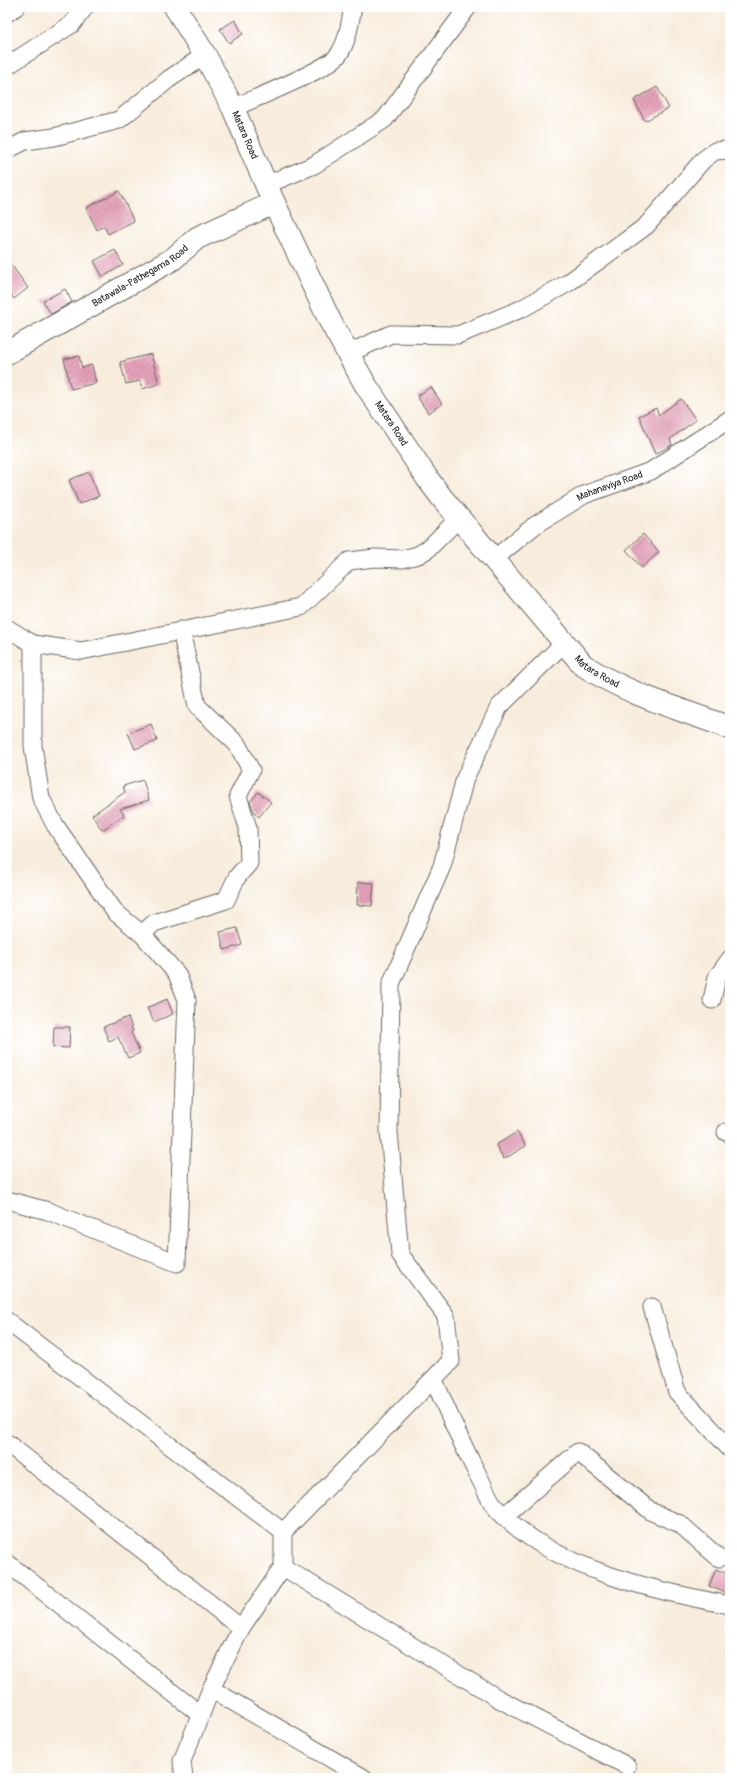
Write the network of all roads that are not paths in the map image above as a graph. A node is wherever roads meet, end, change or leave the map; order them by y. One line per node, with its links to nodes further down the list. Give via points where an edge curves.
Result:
1 (16, 7): 6 (street)
2 (85, 7): 8 (street, via 72,24)
3 (175, 7): 7 (main road, Matara Road)
4 (353, 7): 9 (street, via 339,55 317,71)
5 (468, 7): 12 (street, via 385,119)
6 (7, 13)
7 (205, 55): 9 (main road, Matara Road); 10 (street, via 169,79 119,120 54,137 25,141)
8 (7, 66)
9 (233, 108): 12 (main road, Matara Road)
10 (7, 150)
11 (730, 150): 14 (street, via 715,151 703,160 646,226 568,283 521,309 458,334 391,334)
12 (270, 194): 13 (main road, Batawala-Pathegama Road, via 197,238 173,259); 14 (main road, Matara Road)
13 (7, 353)
14 (347, 354): 16 (main road, Matara Road, via 426,478)
15 (730, 419): 17 (street, Mahanaviya Road, via 651,471 584,495 534,526)
16 (459, 518): 17 (main road, Matara Road); 19 (street, via 428,549 418,555 402,559 349,561 301,607)
17 (494, 559): 21 (main road, Matara Road)
18 (7, 628): 20 (street)
19 (181, 630): 20 (street, via 81,651); 23 (street, via 197,706 237,744 251,770 238,796 248,828 249,863 236,877 226,900 154,923)
20 (33, 644): 23 (street, via 33,746 42,798 55,825 115,912)
21 (564, 644): 22 (main road, Matara Road, via 583,665 606,680 631,692); 29 (street, via 499,706 466,778 442,866 391,984 389,1132 400,1254 446,1316 451,1361)
22 (730, 728)
23 (142, 934): 26 (street, via 177,974 187,1000 177,1263 48,1211)
24 (730, 959): 25 (street, via 717,977)
25 (712, 1000)
26 (7, 1200)
27 (652, 1308): 31 (street, via 677,1392)
28 (7, 1321): 33 (street)
29 (434, 1380): 32 (street, via 491,1500); 33 (street)
30 (7, 1443): 38 (street)
31 (730, 1449)
32 (504, 1516): 34 (street, via 578,1452 652,1512 680,1524); 37 (street, via 524,1534 559,1555 614,1576 678,1595)
33 (283, 1532): 36 (street)
34 (719, 1558)
35 (7, 1563): 40 (street)
36 (283, 1567): 38 (street); 41 (street, via 499,1699)
37 (730, 1605)
38 (241, 1628): 39 (street)
39 (212, 1689): 40 (street); 43 (street)
40 (201, 1715): 42 (street, via 182,1761)
41 (627, 1766)
42 (184, 1778)
43 (364, 1778)

